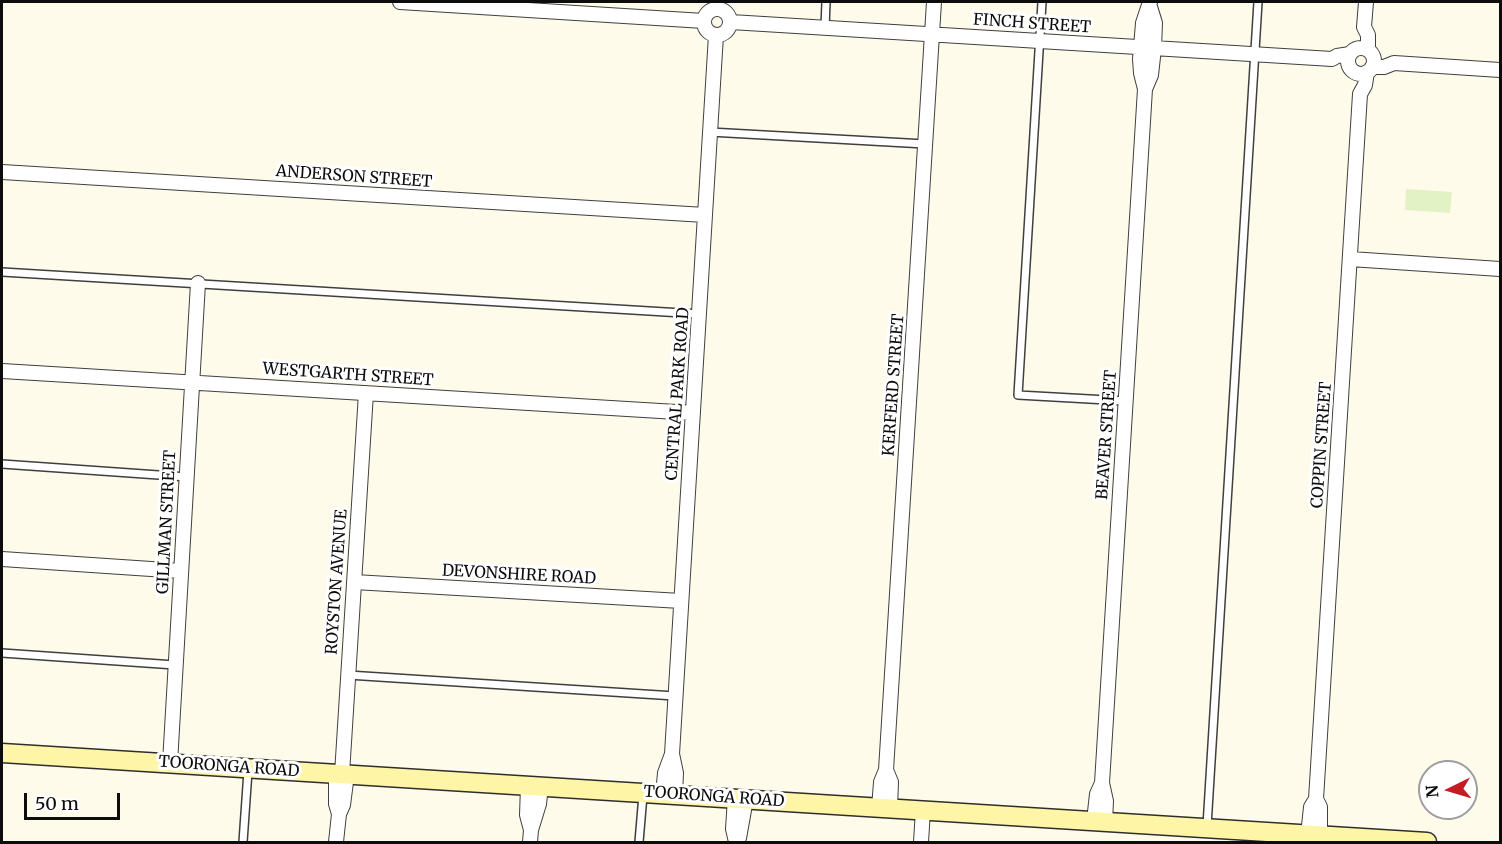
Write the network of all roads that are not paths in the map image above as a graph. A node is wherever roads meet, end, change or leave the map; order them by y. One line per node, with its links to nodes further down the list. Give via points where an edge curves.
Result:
1 (400, 2): 9 (street)
2 (826, 2): 11 (lane)
3 (934, 2): 13 (street, KERFERD STREET)
4 (1042, 2): 14 (lane)
5 (1258, 2): 16 (lane)
6 (1366, 2): 17 (street, COPPIN STREET, via 1364,27 1368,35)
7 (1150, 4): 15 (street, BEAVER STREET, via 1143,22)
8 (719, 5): 9 (street, via 709,11); 10 (street)
9 (704, 21): 12 (street, via 707,31)
10 (731, 22): 11 (street, FINCH STREET); 12 (street, via 726,32)
11 (825, 28): 13 (street, FINCH STREET)
12 (716, 35): 19 (street, CENTRAL PARK ROAD)
13 (932, 35): 14 (street, FINCH STREET); 20 (street, KERFERD STREET)
14 (1040, 41): 15 (street, FINCH STREET); 31 (lane, via 1018,395)
15 (1147, 48): 16 (street, FINCH STREET); 31 (street, BEAVER STREET, via 1141,73 1145,89)
16 (1255, 55): 17 (street, FINCH STREET, via 1332,59 1337,56); 54 (lane)
17 (1361, 61): 18 (street, FINCH STREET, via 1384,67 1394,63); 23 (street, COPPIN STREET, via 1365,85 1360,94)
18 (1500, 70)
19 (710, 132): 20 (lane); 22 (street, CENTRAL PARK ROAD)
20 (925, 144): 51 (street, KERFERD STREET, via 886,770 891,782)
21 (2, 172): 22 (street, ANDERSON STREET)
22 (705, 215): 27 (street, CENTRAL PARK ROAD)
23 (1350, 259): 24 (street); 56 (street, COPPIN STREET, via 1316,799 1320,807)
24 (1500, 268)
25 (2, 272): 26 (lane)
26 (198, 283): 27 (lane); 29 (street, GILLMAN STREET)
27 (699, 314): 32 (street, CENTRAL PARK ROAD)
28 (2, 371): 29 (street, WESTGARTH STREET)
29 (192, 382): 30 (street, WESTGARTH STREET); 34 (street, GILLMAN STREET)
30 (366, 393): 32 (street, WESTGARTH STREET); 37 (street, ROYSTON AVENUE)
31 (1125, 401): 53 (street, BEAVER STREET, via 1102,783 1106,801)
32 (693, 413): 38 (street, CENTRAL PARK ROAD)
33 (2, 464): 34 (lane)
34 (187, 477): 36 (street, GILLMAN STREET)
35 (2, 559): 36 (street)
36 (181, 571): 40 (street, GILLMAN STREET)
37 (354, 582): 38 (street, DEVONSHIRE ROAD); 41 (street, ROYSTON AVENUE)
38 (681, 601): 42 (street, CENTRAL PARK ROAD)
39 (2, 653): 40 (lane)
40 (176, 665): 44 (street, GILLMAN STREET)
41 (348, 675): 42 (lane); 46 (street, ROYSTON AVENUE)
42 (675, 696): 49 (street, CENTRAL PARK ROAD, via 672,754 676,773)
43 (2, 753): 44 (main road, TOORONGA ROAD)
44 (170, 763): 45 (main road, TOORONGA ROAD)
45 (249, 768): 46 (main road, TOORONGA ROAD); 57 (lane)
46 (342, 774): 47 (main road, TOORONGA ROAD); 58 (street, ROYSTON AVENUE, via 343,805)
47 (535, 786): 48 (main road, TOORONGA ROAD); 55 (street, via 540,804)
48 (643, 793): 49 (main road, TOORONGA ROAD); 59 (lane)
49 (669, 794): 50 (main road, TOORONGA ROAD)
50 (740, 799): 51 (main road, TOORONGA ROAD); 60 (street, via 742,830)
51 (884, 808): 52 (main road, TOORONGA ROAD)
52 (923, 810): 53 (main road, TOORONGA ROAD); 61 (street)
53 (1099, 822): 54 (main road, TOORONGA ROAD)
54 (1206, 829): 56 (main road, TOORONGA ROAD)
55 (530, 836)
56 (1314, 836): 62 (main road, TOORONGA ROAD)
57 (243, 843)
58 (336, 843)
59 (639, 843)
60 (737, 843)
61 (921, 843)
62 (1427, 843)

